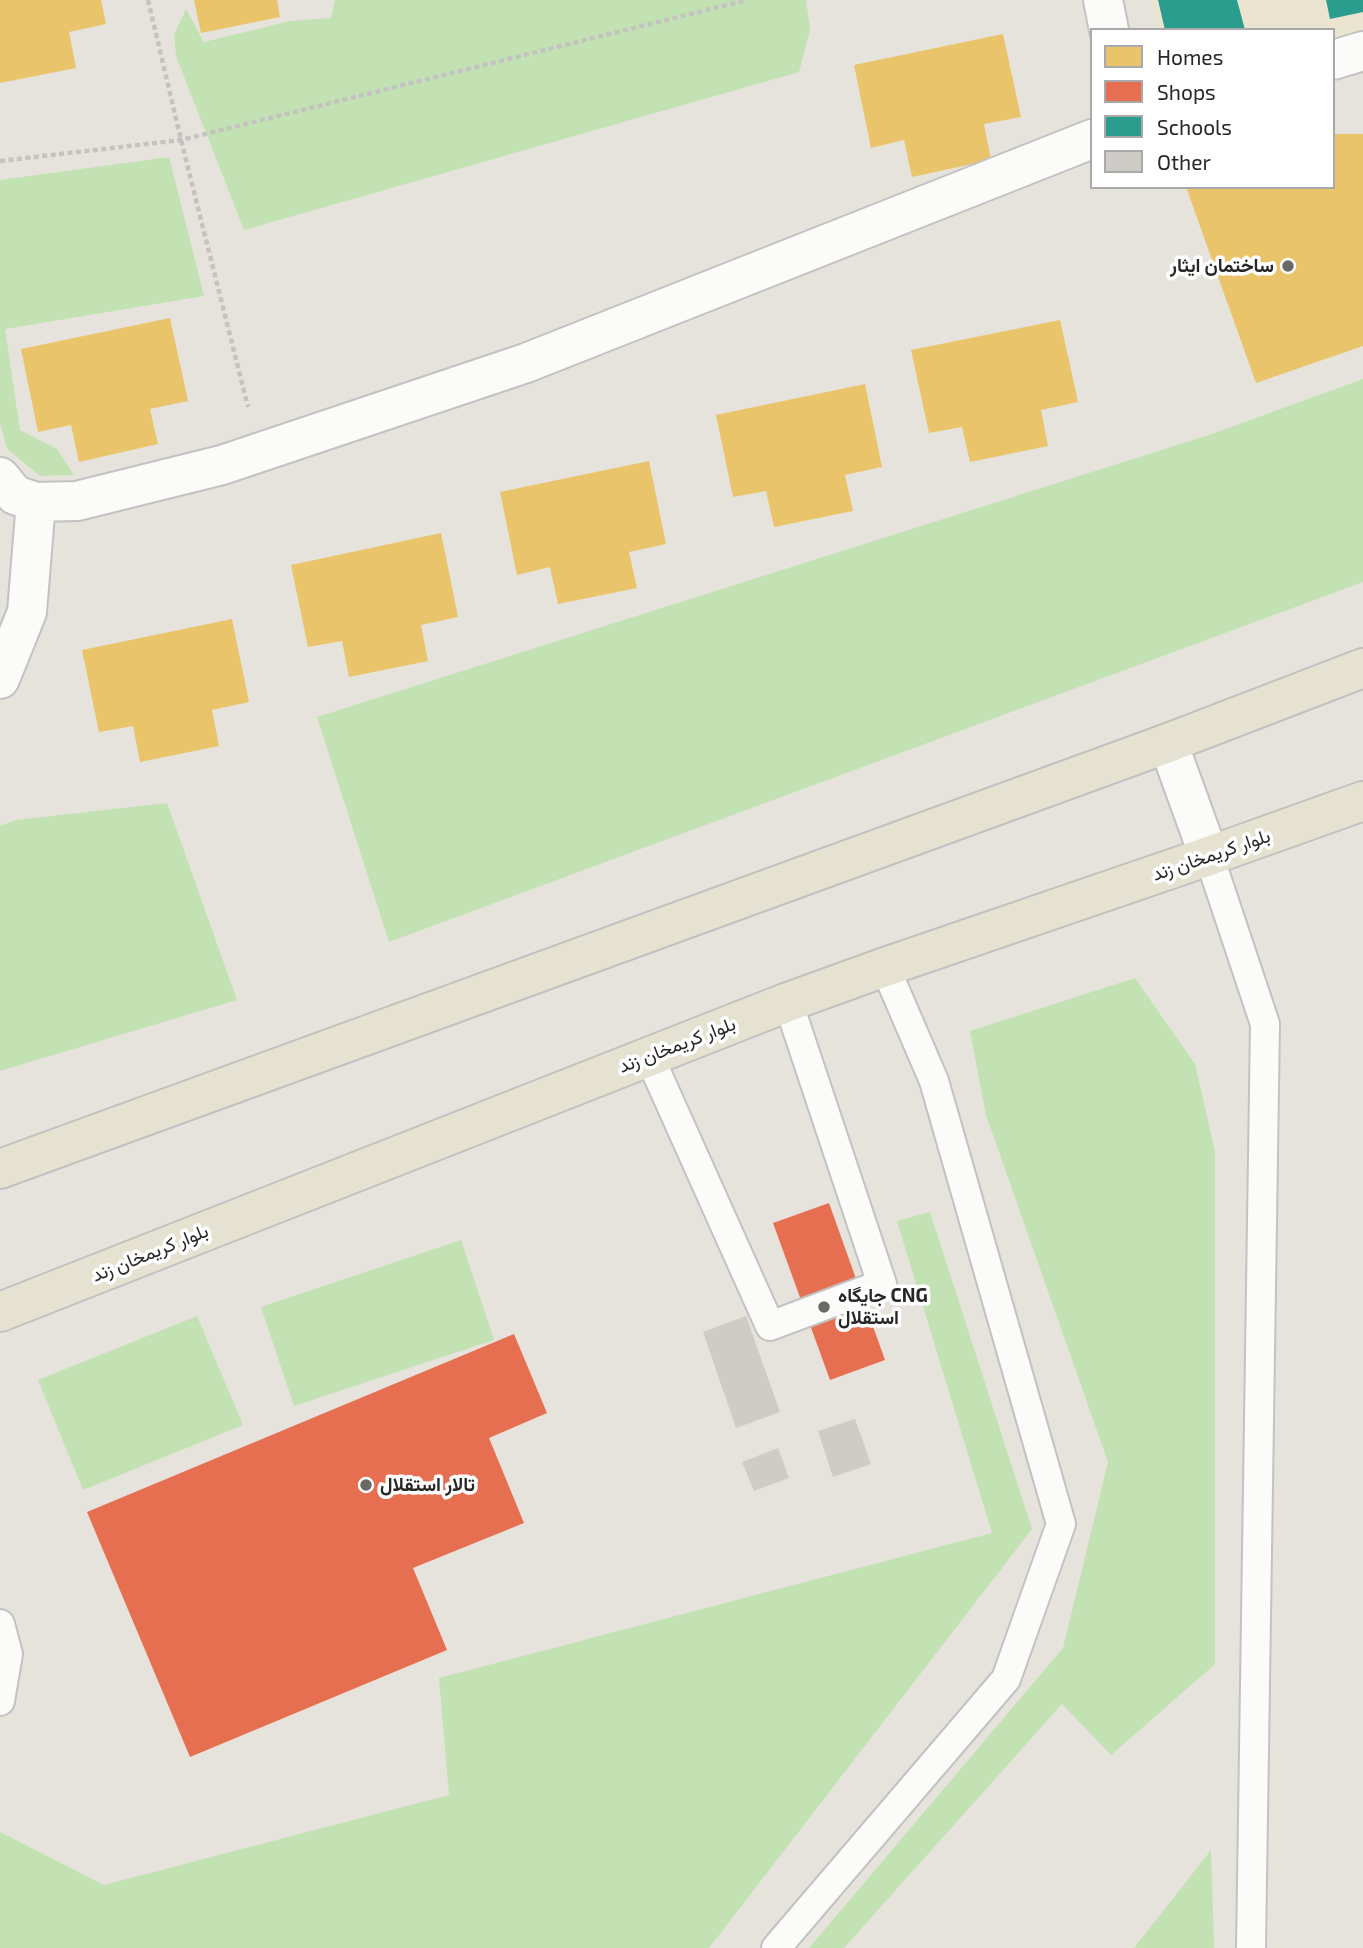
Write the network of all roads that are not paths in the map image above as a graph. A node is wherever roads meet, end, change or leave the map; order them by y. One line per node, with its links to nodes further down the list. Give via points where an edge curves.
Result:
1 (1103, 0): 2 (street)
2 (1109, 28)
3 (1363, 51): 4 (street)
4 (1335, 59)
5 (1090, 140): 7 (street, via 526,363 222,465 78,501)
6 (0, 477): 7 (street, via 15,495)
7 (36, 502): 9 (street, via 27,612)
8 (1363, 668): 10 (main road)
9 (0, 679)
10 (1168, 743): 12 (street); 16 (main road)
11 (1363, 801): 12 (main road, بلوار کریمخان زند)
12 (1209, 856): 13 (main road, بلوار کریمخان زند); 21 (lane, via 1265,1024)
13 (885, 967): 14 (main road, بلوار کریمخان زند); 20 (lane, via 934,1081 1061,1524 1006,1679)
14 (788, 1002): 15 (main road, بلوار کریمخان زند); 15 (lane, via 882,1284 848,1298 770,1326)
15 (649, 1056): 17 (main road, بلوار کریمخان زند)
16 (0, 1169)
17 (0, 1312)
18 (0, 1624): 19 (lane, via 8,1654)
19 (0, 1701)
20 (776, 1948)
21 (1251, 1948)

